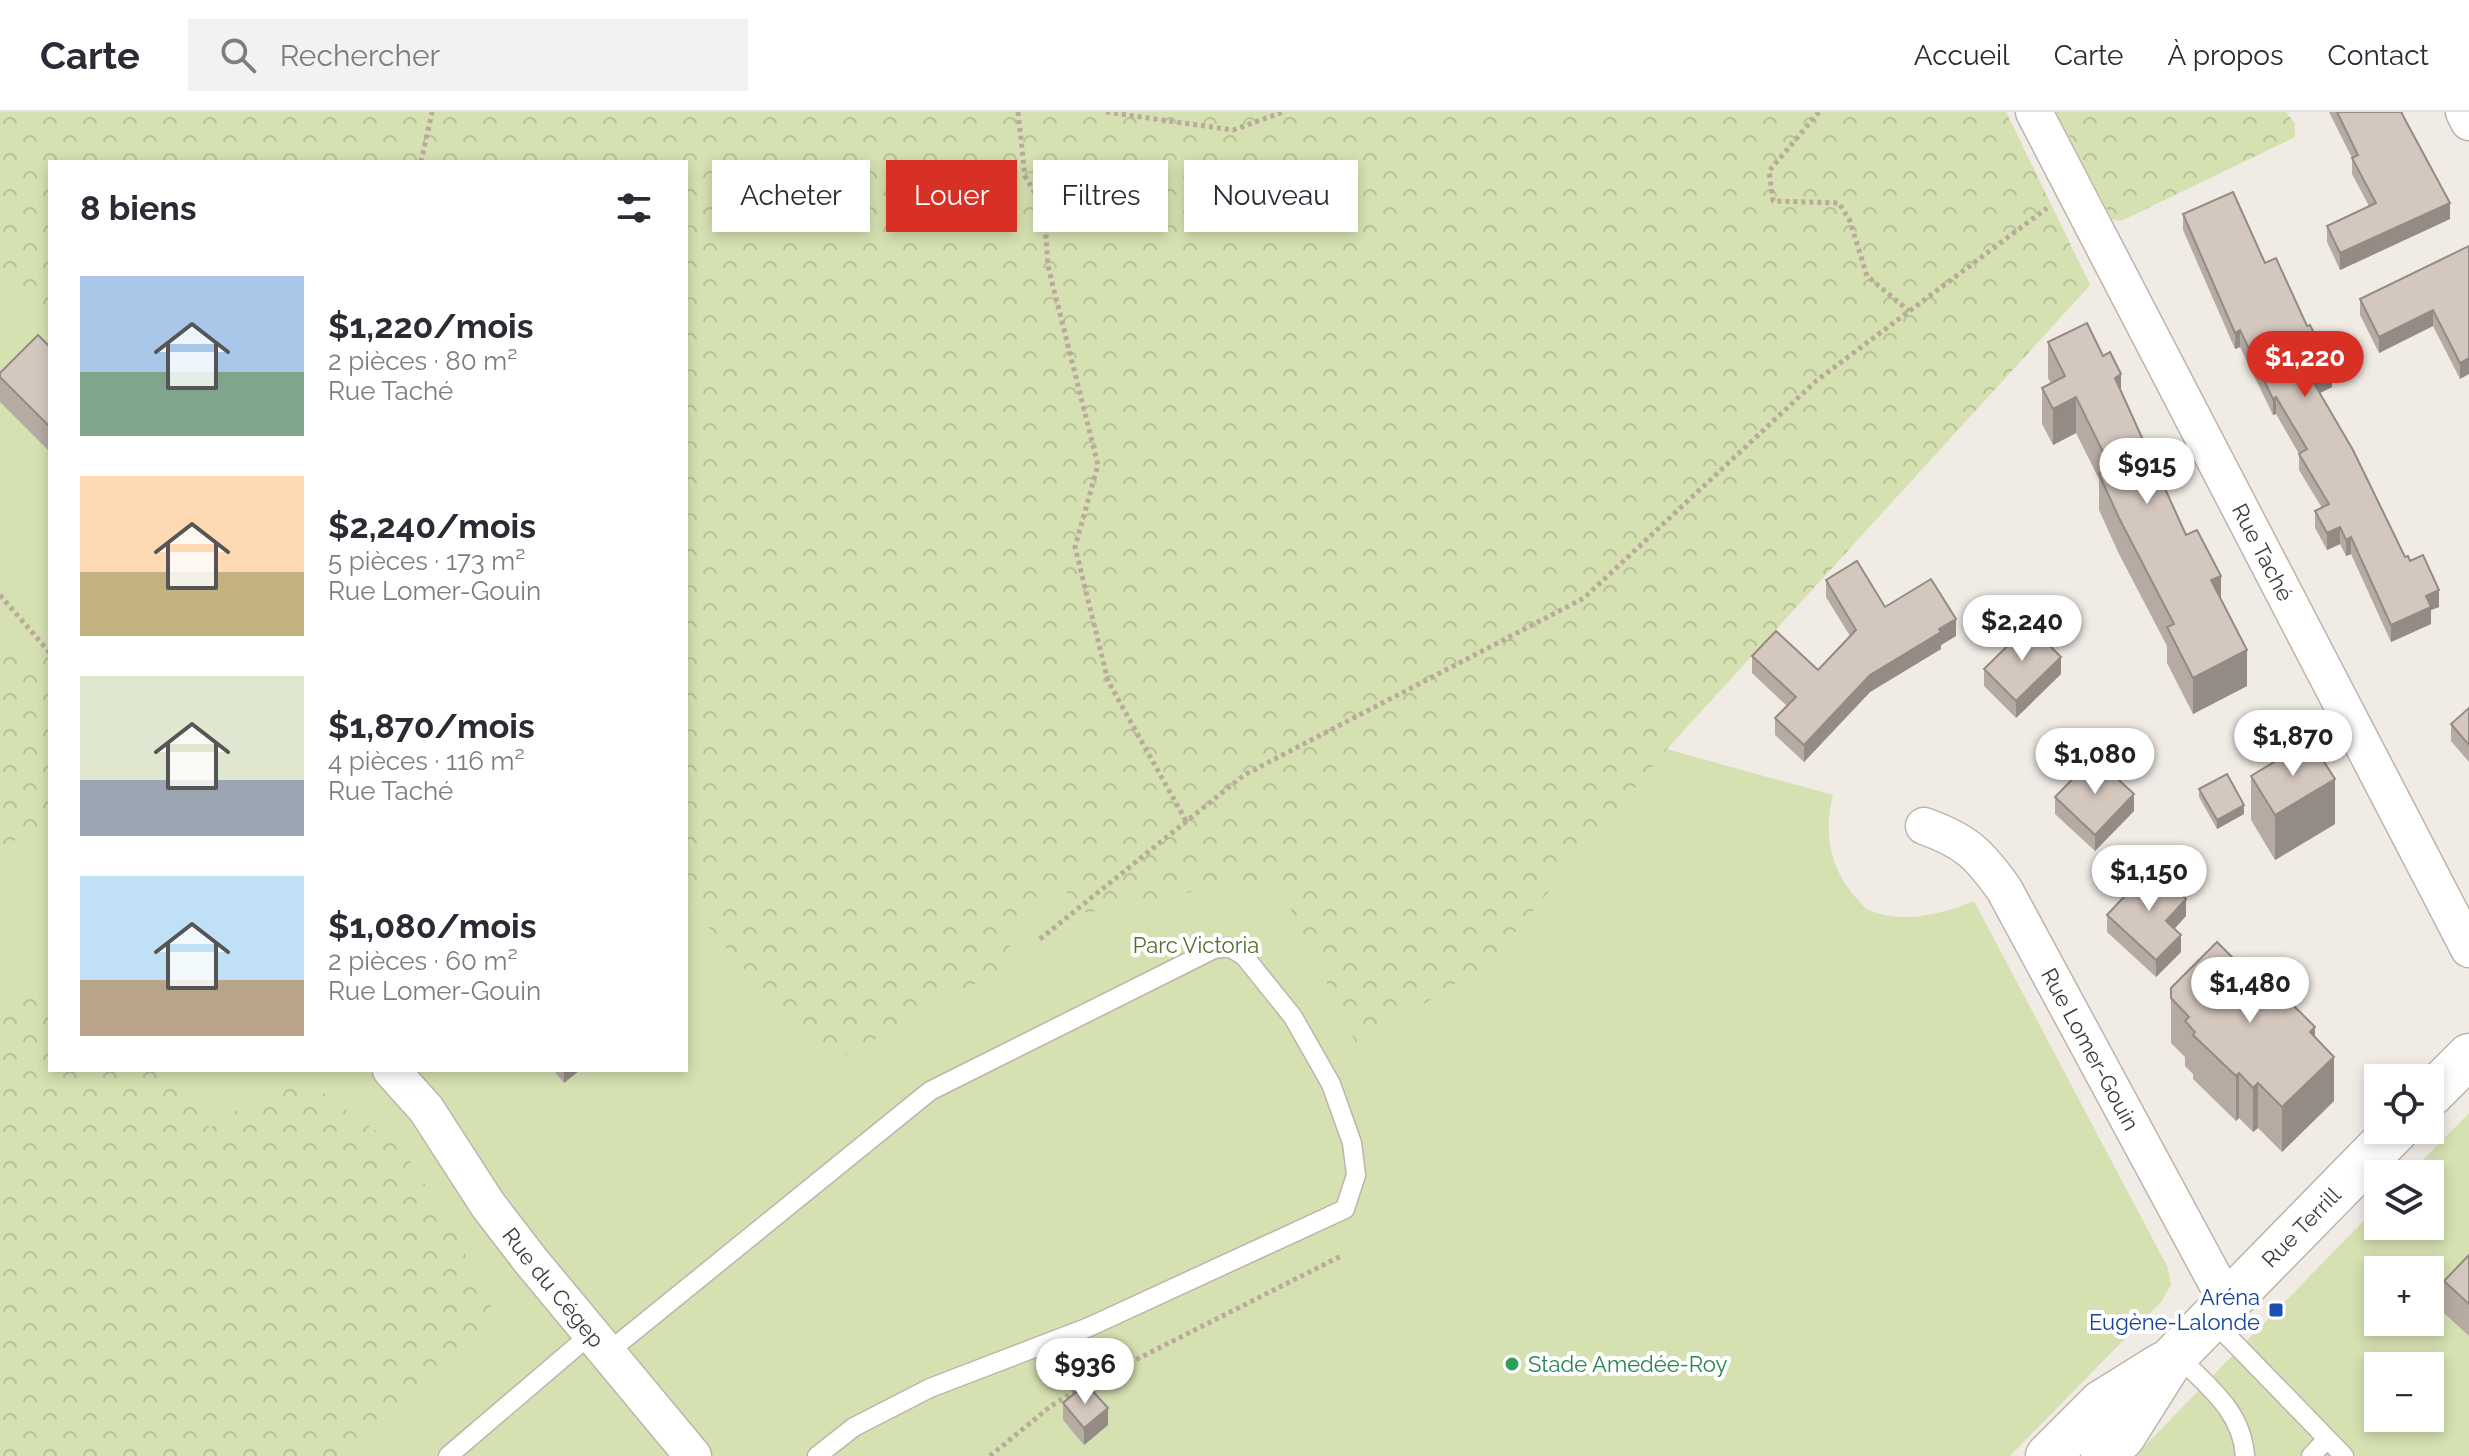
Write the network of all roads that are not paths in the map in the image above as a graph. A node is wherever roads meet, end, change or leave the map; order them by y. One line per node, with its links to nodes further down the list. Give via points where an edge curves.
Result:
1 (2034, 112): 5 (street, Rue Taché)
2 (2464, 112): 3 (street)
3 (2469, 122)
4 (1924, 826): 12 (street, Rue Lomer-Gouin, via 1954,836 1972,850 2004,889)
5 (2469, 949)
6 (2469, 1056): 9 (street)
7 (393, 1072): 10 (street, Rue du Cégep)
8 (415, 1072): 10 (street, Rue du Cégep)
9 (2444, 1081)
10 (426, 1109): 13 (street, Rue du Cégep, via 488,1205)
11 (2382, 1144): 12 (street, Rue Terrill)
12 (2219, 1311): 14 (street, Rue Terrill); 15 (lane)
13 (599, 1344): 16 (lane); 17 (street, Rue du Cégep); 18 (lane, via 943,1083 1214,949 1229,947 1244,956 1293,1017 1331,1084 1352,1143 1356,1175 1345,1209 1089,1327 930,1388 854,1427)
14 (2174, 1357): 19 (street, Rue Terrill, via 2101,1403); 20 (street, Rue Terrill, via 2123,1436); 21 (lane, via 2238,1421)
15 (2327, 1439): 22 (lane); 23 (lane)
16 (448, 1456)
17 (693, 1456)
18 (817, 1456)
19 (2048, 1456)
20 (2103, 1456)
21 (2245, 1456)
22 (2311, 1456)
23 (2344, 1456)

